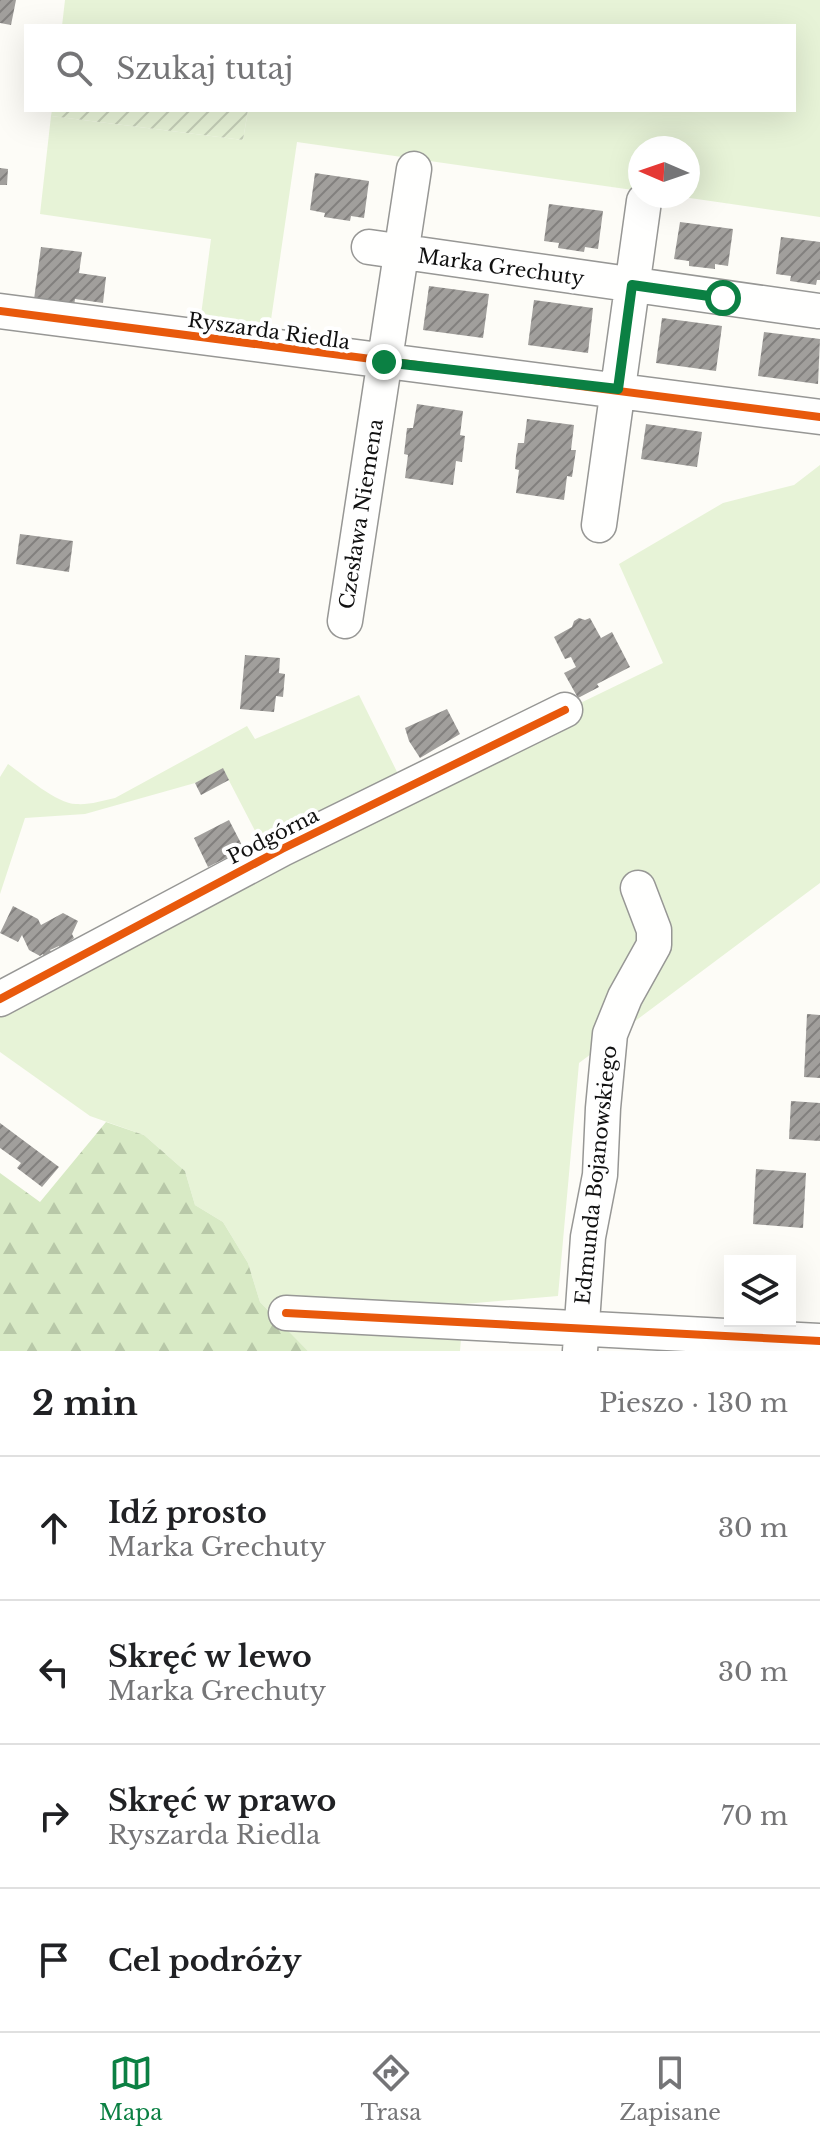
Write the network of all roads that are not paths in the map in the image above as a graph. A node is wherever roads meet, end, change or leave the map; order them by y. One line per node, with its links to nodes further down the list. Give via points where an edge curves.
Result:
1 (414, 169): 3 (street, Czesława Niemena)
2 (643, 208): 4 (street)
3 (385, 250): 4 (street, Marka Grechuty); 7 (street, Czesława Niemena)
4 (632, 285): 6 (street, Marka Grechuty); 8 (street)
5 (0, 311): 7 (street, Ryszarda Riedla)
6 (818, 311)
7 (384, 362): 8 (street, Ryszarda Riedla); 11 (street, Czesława Niemena)
8 (618, 389): 9 (street, Ryszarda Riedla); 10 (street)
9 (820, 417)
10 (599, 525)
11 (345, 621)
12 (565, 710): 14 (street, Podgórna, via 282,849)
13 (638, 888): 16 (street, Edmunda Bojanowskiego, via 654,930 654,945 610,1034)
14 (0, 999)
15 (286, 1313): 16 (street)
16 (580, 1340): 17 (street)
17 (820, 1341)

